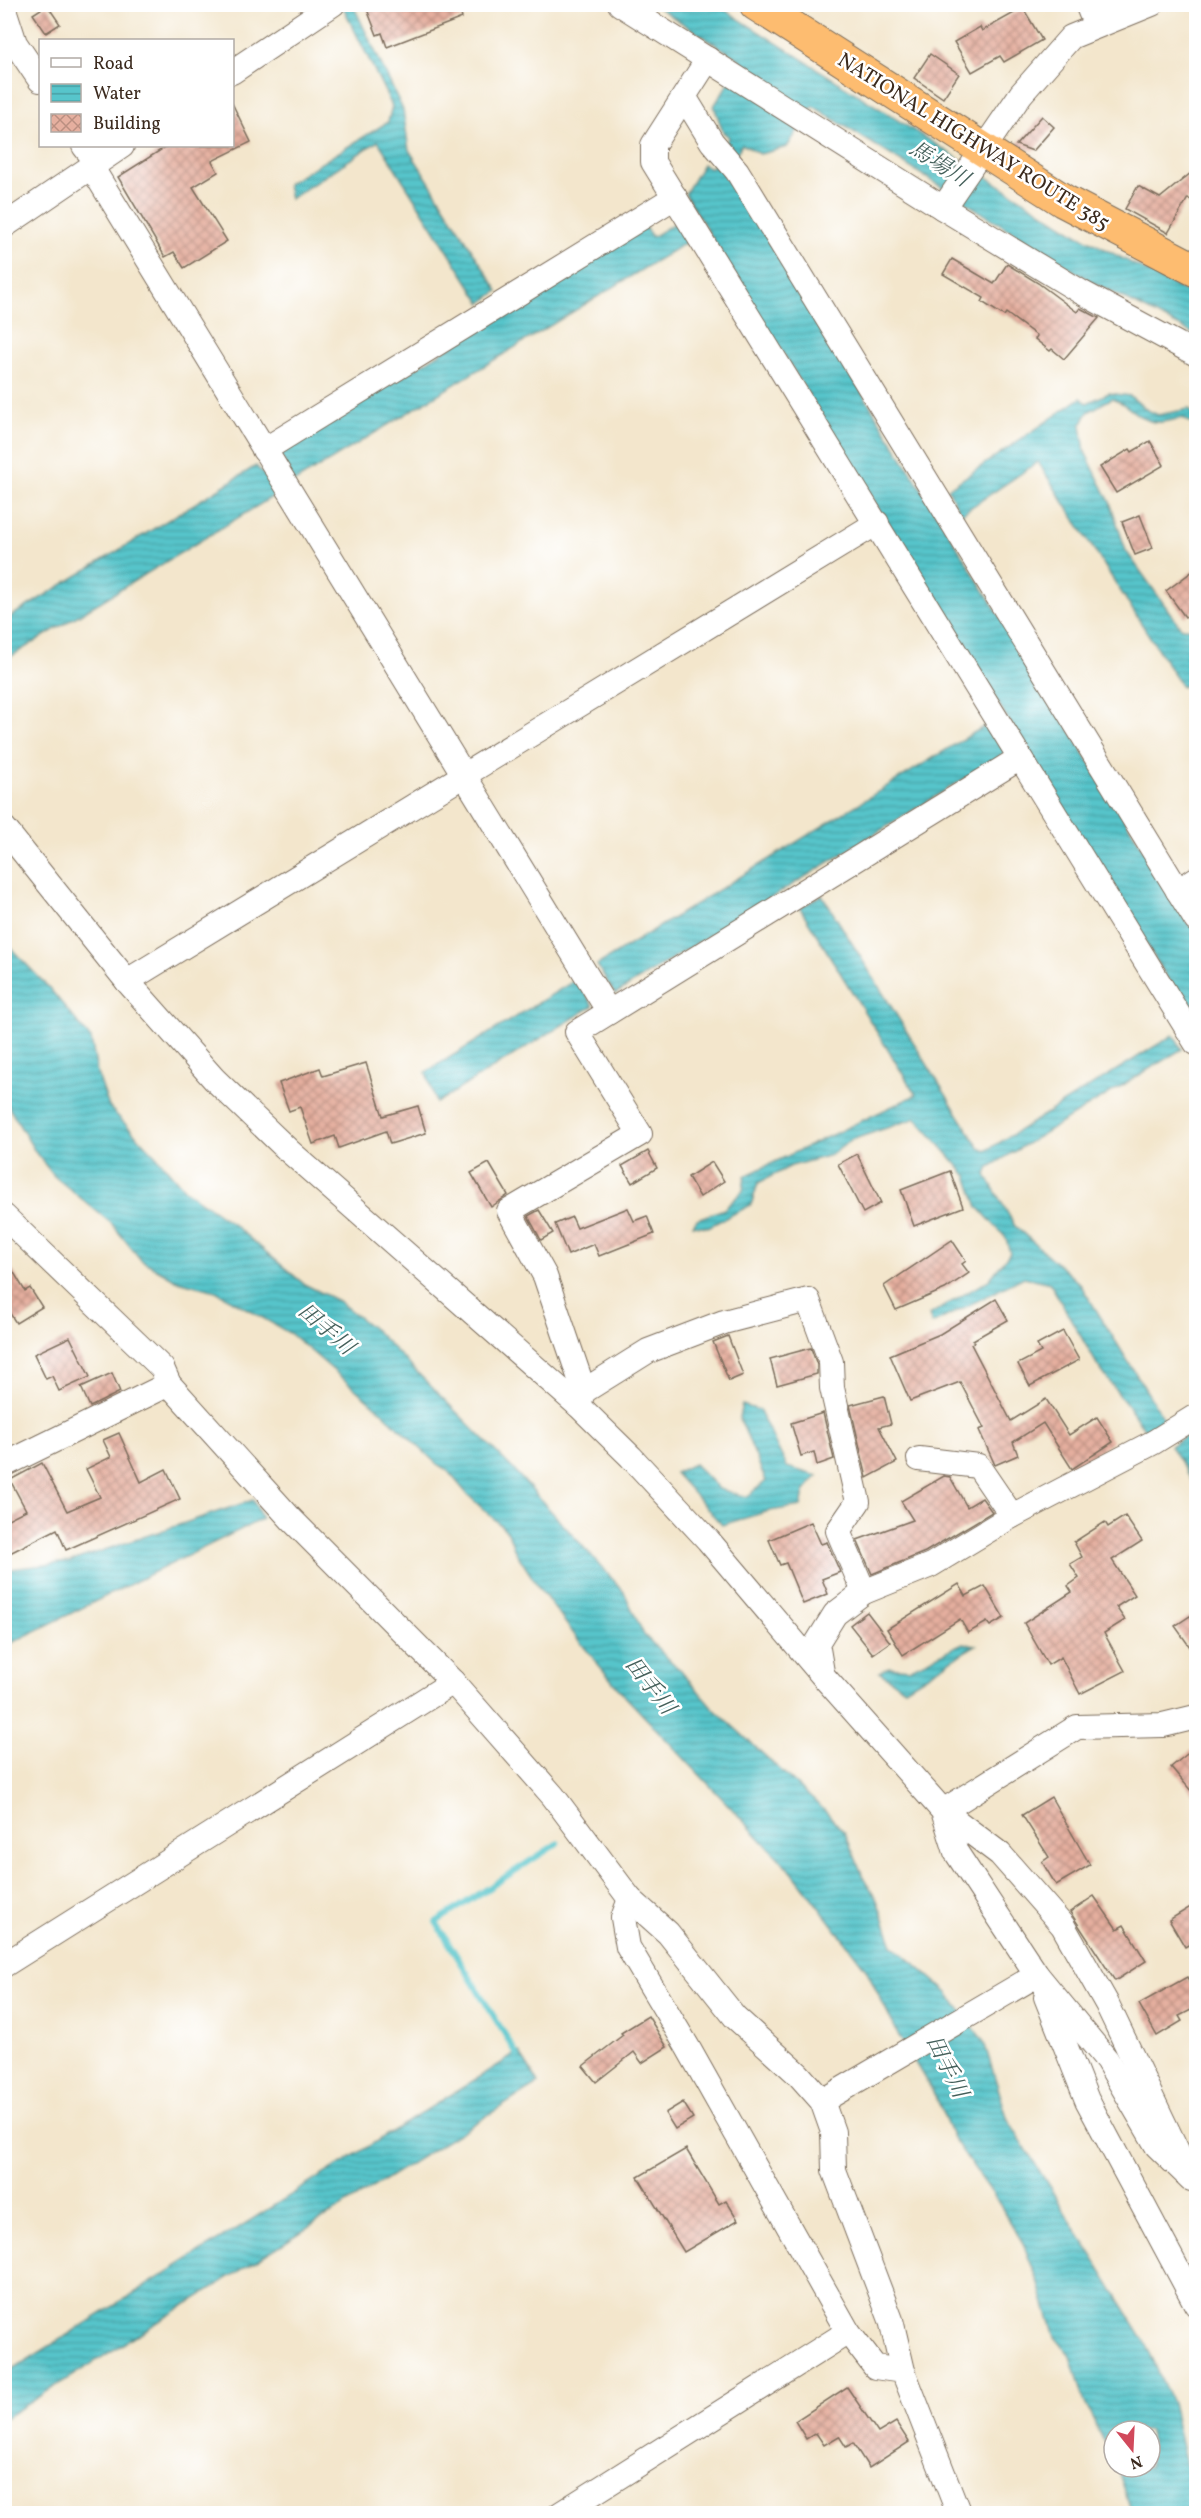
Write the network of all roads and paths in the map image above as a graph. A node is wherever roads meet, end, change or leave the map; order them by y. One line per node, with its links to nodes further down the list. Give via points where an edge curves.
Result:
1 (333, 4): 8 (street)
2 (620, 4): 7 (street)
3 (756, 4): 13 (highway, NATIONAL HIGHWAY ROUTE 385)
4 (1152, 4): 6 (street)
5 (4, 9): 9 (street, via 15,43)
6 (1091, 15): 13 (street, via 1021,94)
7 (708, 59): 10 (street); 15 (street)
8 (234, 71)
9 (39, 79)
10 (685, 98): 14 (street, via 653,146 653,162); 24 (street)
11 (118, 147): 12 (street)
12 (89, 155): 16 (street); 19 (street, via 97,176)
13 (979, 155): 15 (street); 17 (highway, NATIONAL HIGHWAY ROUTE 385)
14 (675, 197): 19 (street); 20 (street)
15 (945, 205): 18 (street, via 1081,292)
16 (4, 226)
17 (1197, 270)
18 (1197, 354)
19 (264, 450): 22 (street)
20 (876, 523): 21 (street); 22 (street)
21 (1020, 758): 27 (street); 28 (street)
22 (465, 775): 26 (street); 27 (street)
23 (4, 828): 26 (street)
24 (1187, 885): 25 (street)
25 (1197, 920)
26 (127, 981): 31 (street, via 214,1079 289,1151)
27 (609, 1012): 31 (street, via 577,1032 640,1134 509,1211 545,1276)
28 (1197, 1043)
29 (4, 1216): 30 (street, via 162,1368)
30 (169, 1384): 34 (street); 38 (street, via 283,1511)
31 (581, 1398): 36 (street, via 648,1351 724,1322 808,1300 831,1362 832,1388 858,1502 838,1532); 37 (street)
32 (1197, 1416): 35 (street)
33 (919, 1459): 35 (street, via 978,1466)
34 (4, 1465)
35 (1012, 1516): 36 (street, via 931,1565)
36 (864, 1592): 37 (street, via 835,1614 817,1643)
37 (823, 1676): 40 (street)
38 (453, 1682): 41 (street, via 554,1796); 42 (street)
39 (1197, 1717): 40 (street, via 1163,1725 1077,1727)
40 (943, 1811): 43 (street, via 957,1852); 45 (street, via 1000,1854 1063,1926 1107,2004)
41 (630, 1899): 44 (street, via 668,1933 735,2018); 47 (street, via 624,1918 628,1947)
42 (4, 1965)
43 (1028, 1981): 44 (street); 45 (street, via 1107,2060 1157,2146); 46 (street)
44 (822, 2101): 48 (street, via 833,2132 834,2170 891,2320)
45 (1194, 2186)
46 (1197, 2304)
47 (848, 2332): 48 (street, via 874,2367); 49 (street)
48 (903, 2371): 50 (street)
49 (560, 2514)
50 (959, 2514)

